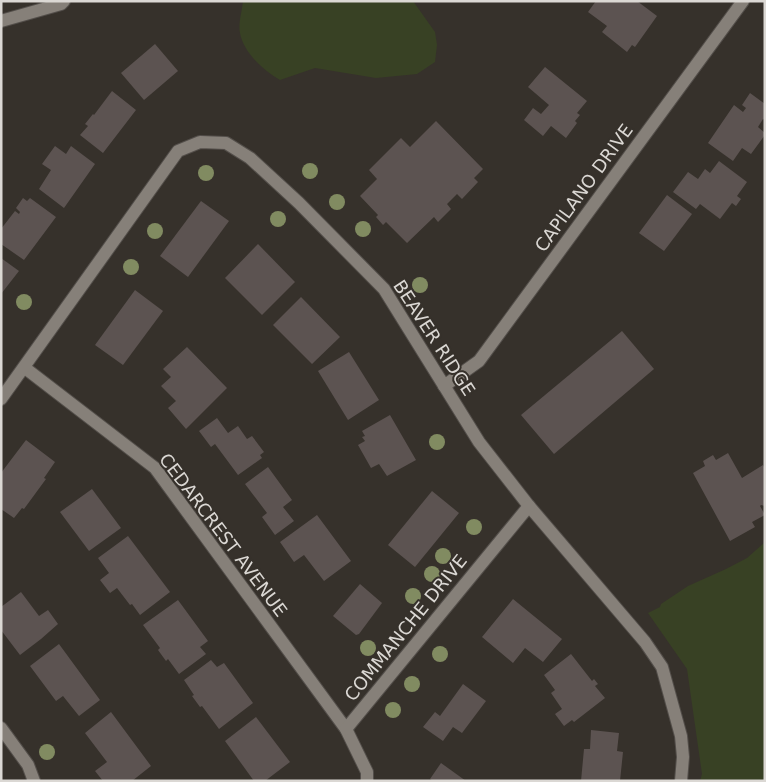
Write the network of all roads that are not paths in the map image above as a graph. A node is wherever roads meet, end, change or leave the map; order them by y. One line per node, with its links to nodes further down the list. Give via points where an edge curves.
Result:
1 (64, 1): 3 (street)
2 (737, 3): 5 (street, CAPILANO DRIVE, via 479,361)
3 (1, 21)
4 (24, 368): 5 (street, BEAVER RIDGE, via 178,151 200,142 226,143 250,158 299,203 384,289); 6 (street, BEAVER RIDGE); 9 (street, CEDARCREST AVENUE, via 155,468)
5 (444, 386): 7 (street, BEAVER RIDGE, via 479,442)
6 (1, 399)
7 (529, 506): 9 (street, COMMANCHE DRIVE); 12 (street, BEAVER RIDGE, via 645,642 662,667 680,736 683,757)
8 (1, 728): 10 (street, via 28,765)
9 (346, 729): 11 (street, COMMANCHE DRIVE, via 367,772)
10 (34, 781)
11 (366, 781)
12 (681, 781)

